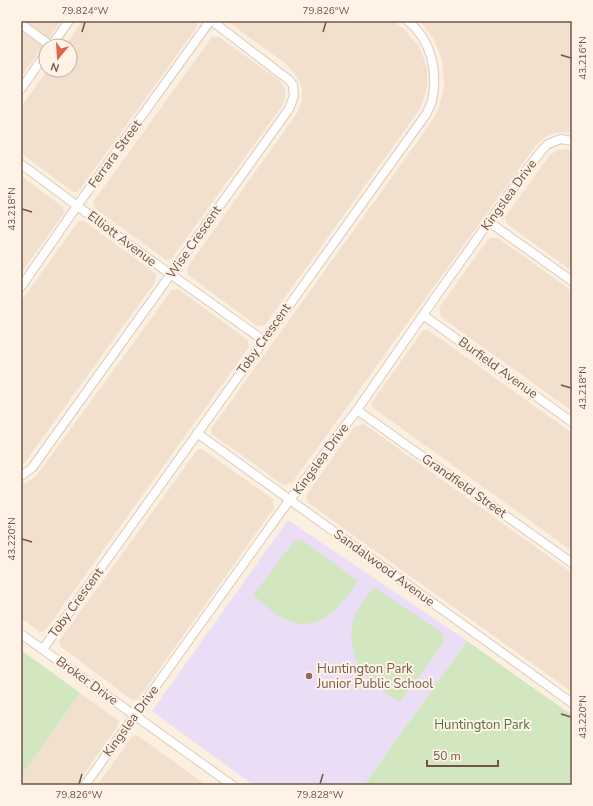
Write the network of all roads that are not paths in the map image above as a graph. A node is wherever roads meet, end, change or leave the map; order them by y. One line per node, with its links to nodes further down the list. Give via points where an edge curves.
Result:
1 (69, 21): 6 (street)
2 (211, 21): 11 (street, Ferrara Street); 13 (street, Wise Crescent, via 287,77 293,85 294,96 289,109)
3 (408, 21): 17 (street, Toby Crescent, via 422,35 432,58 435,80 432,103)
4 (21, 24): 5 (street)
5 (40, 38)
6 (57, 38)
7 (38, 65): 8 (street)
8 (21, 89)
9 (572, 140): 12 (street, Kingslea Drive, via 561,139 548,144)
10 (21, 164): 11 (street, Elliott Avenue)
11 (77, 206): 13 (street, Elliott Avenue); 15 (street, Ferrara Street)
12 (489, 222): 14 (street); 16 (street, Kingslea Drive)
13 (170, 275): 17 (street, Elliott Avenue); 21 (street, Wise Crescent, via 32,468)
14 (572, 280)
15 (21, 287)
16 (423, 315): 18 (street, Kingslea Drive); 19 (street, Burfield Avenue)
17 (263, 340): 20 (street, Toby Crescent)
18 (357, 410): 22 (street, Kingslea Drive); 23 (street, Grandfield Street)
19 (572, 422)
20 (197, 433): 22 (street, Sandalwood Avenue); 25 (street, Toby Crescent)
21 (21, 476)
22 (290, 500): 26 (street, Sandalwood Avenue); 27 (street, Kingslea Drive)
23 (572, 563)
24 (21, 634): 25 (street, Broker Drive)
25 (43, 649): 27 (street, Broker Drive)
26 (572, 703)
27 (135, 716): 28 (street, Kingslea Drive); 29 (street, Broker Drive)
28 (85, 785)
29 (232, 785)

